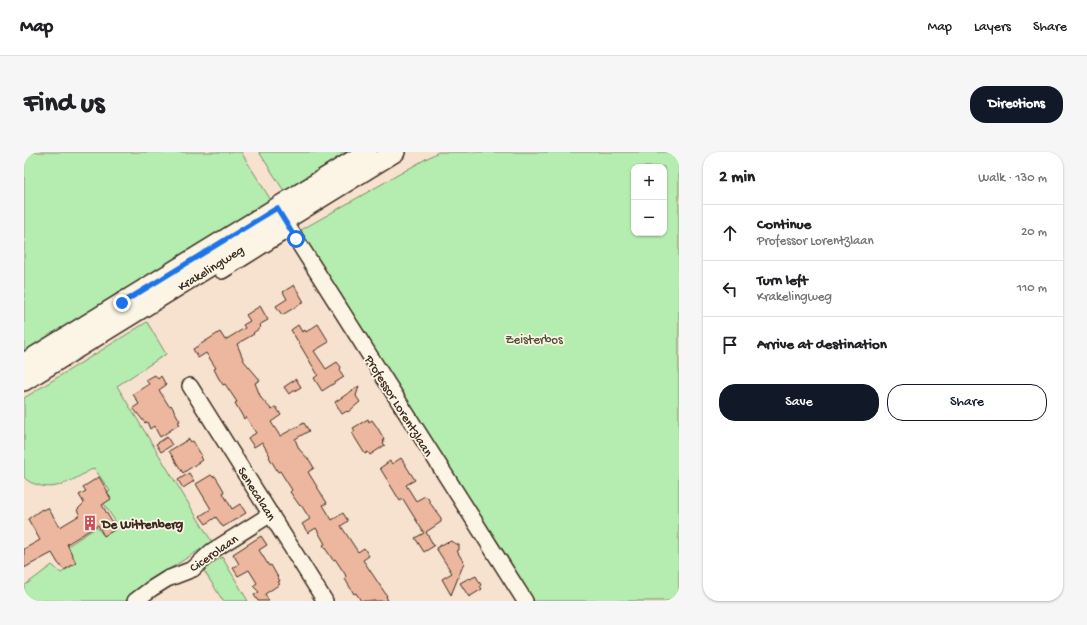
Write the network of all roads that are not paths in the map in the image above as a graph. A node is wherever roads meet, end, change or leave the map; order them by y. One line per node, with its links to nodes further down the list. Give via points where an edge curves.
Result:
1 (367, 152): 3 (main road, Krakelingweg)
2 (395, 152): 3 (main road, Krakelingweg)
3 (283, 219): 4 (street, Krakelingweg); 5 (main road, Krakelingweg); 6 (main road, Krakelingweg); 11 (street, Professor Lorentzlaan)
4 (222, 271)
5 (24, 363)
6 (24, 381)
7 (190, 386): 8 (street, Senecalaan)
8 (271, 514): 9 (street, Cicerolaan, via 212,551 193,569 167,579); 10 (street, Senecalaan)
9 (135, 601)
10 (325, 601)
11 (525, 601)

